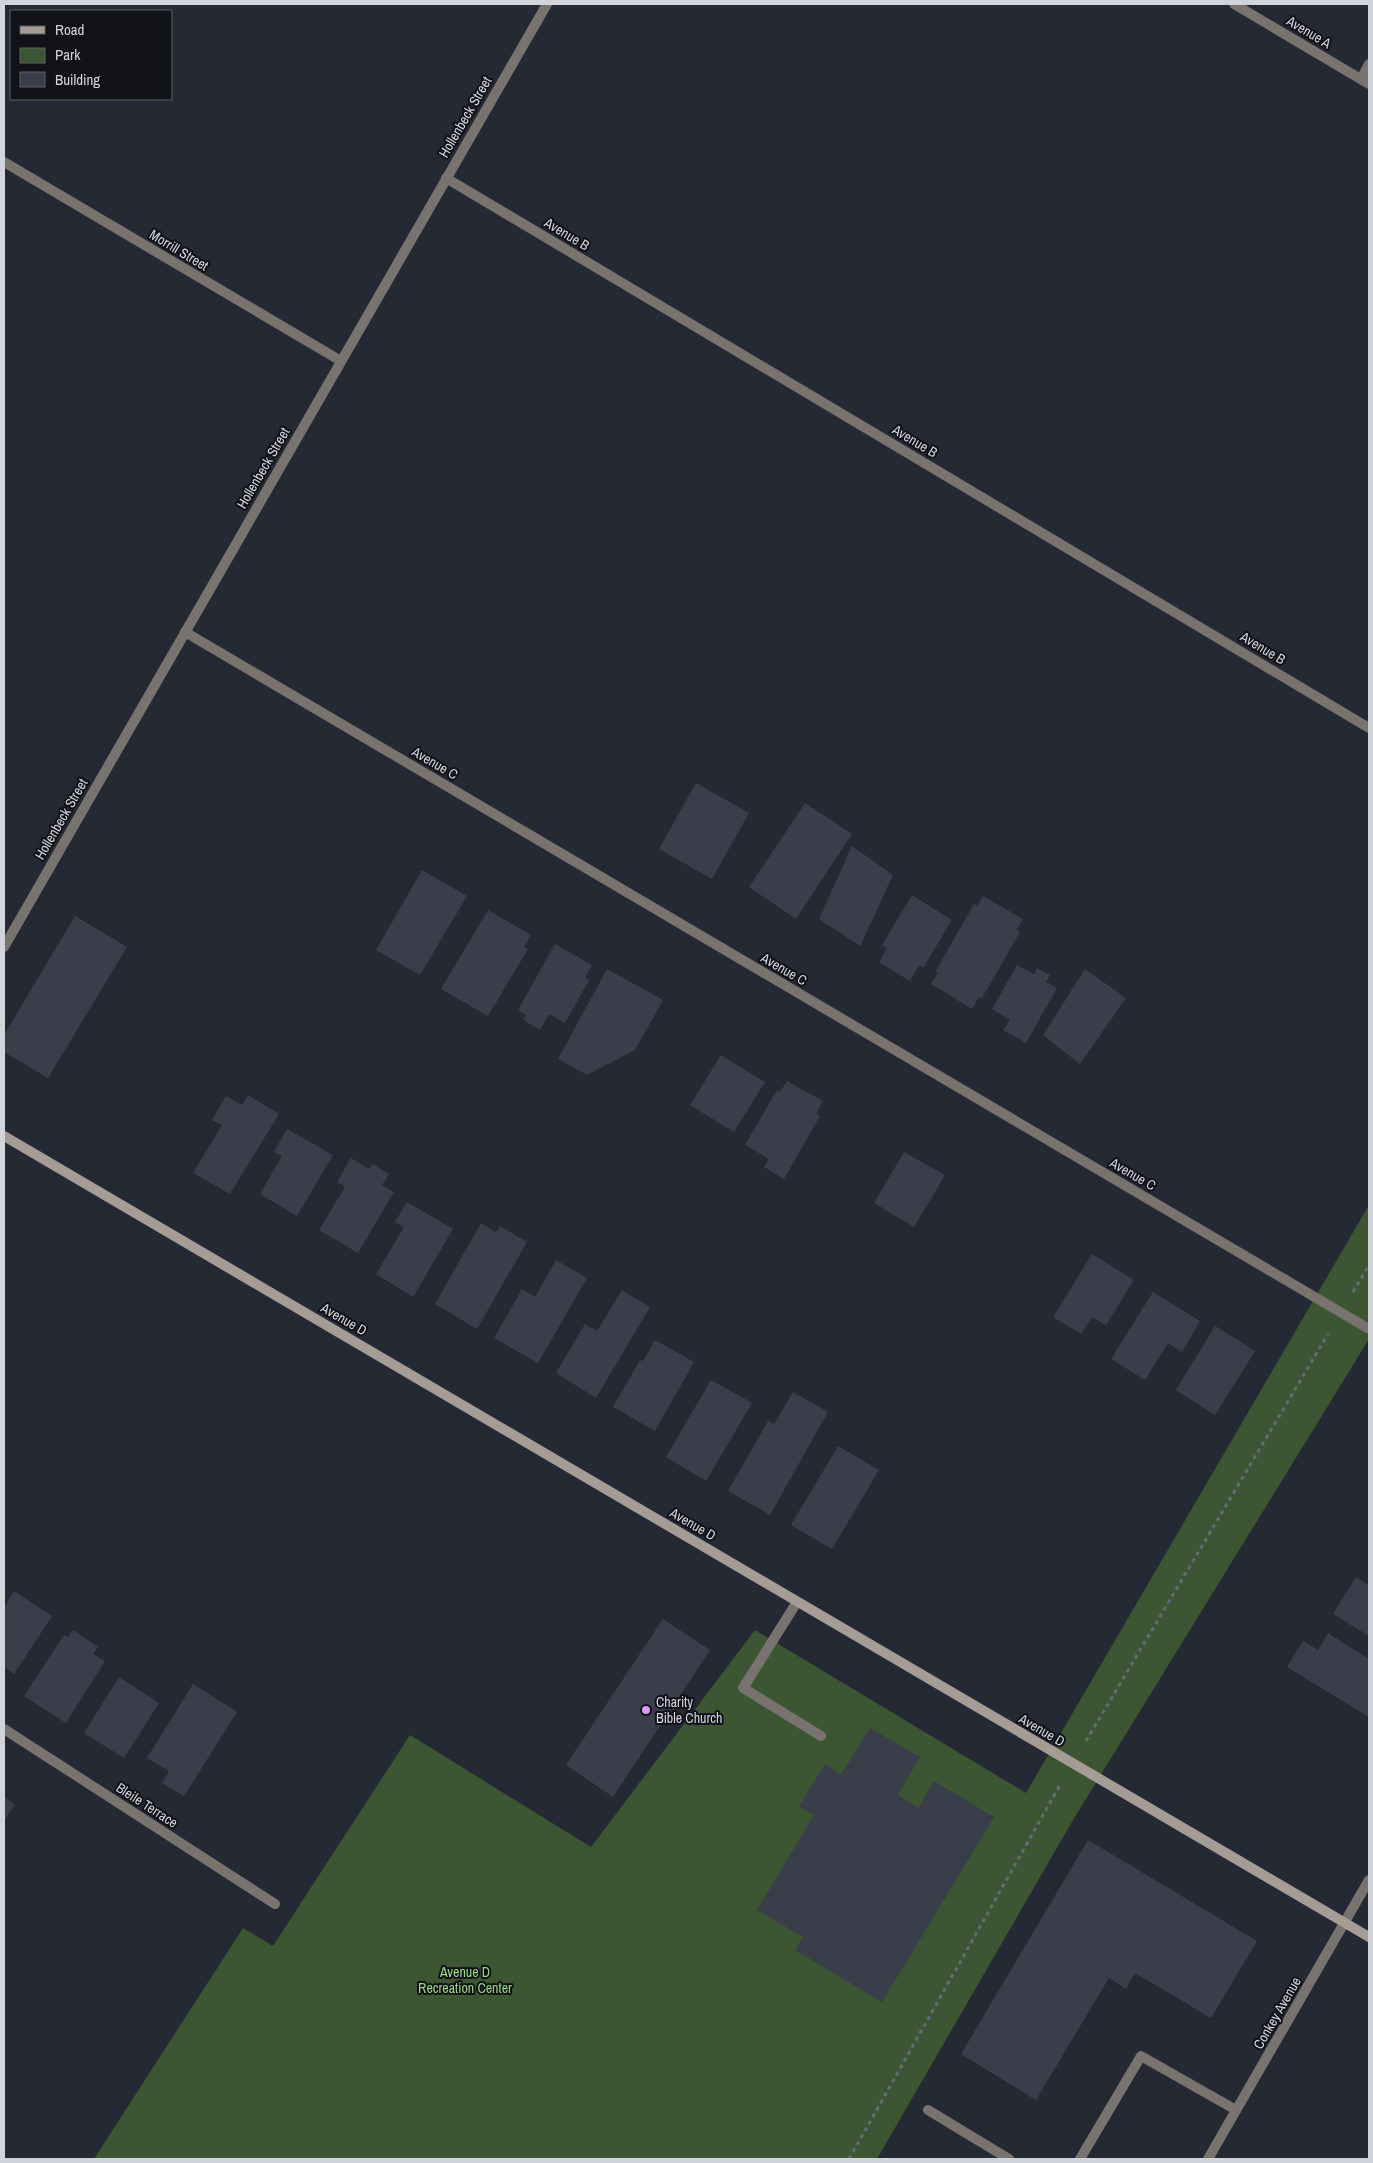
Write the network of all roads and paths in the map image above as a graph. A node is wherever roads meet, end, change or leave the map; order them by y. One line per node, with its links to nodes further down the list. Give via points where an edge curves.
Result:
1 (546, 4): 6 (street, Hollenbeck Street)
2 (1234, 4): 4 (street, Avenue A)
3 (1369, 64): 4 (street)
4 (1365, 82)
5 (4, 162): 7 (street, Morrill Street)
6 (446, 178): 7 (street, Hollenbeck Street); 9 (street, Avenue B)
7 (340, 362): 8 (street, Hollenbeck Street)
8 (185, 632): 10 (street, Hollenbeck Street); 14 (street, Avenue C)
9 (1369, 728)
10 (4, 947)
11 (4, 1136): 16 (street, Avenue D)
12 (1369, 1265): 13 (path)
13 (1353, 1292)
14 (1369, 1329)
15 (1325, 1339): 19 (path)
16 (798, 1602): 18 (street, via 743,1688); 23 (street, Avenue D)
17 (4, 1729): 22 (street, Bleile Terrace)
18 (821, 1736)
19 (1087, 1740)
20 (1058, 1788): 27 (path)
21 (1369, 1880): 23 (street, Conkey Avenue)
22 (275, 1904)
23 (1345, 1922): 24 (street, Avenue D); 26 (street, Conkey Avenue)
24 (1369, 1936)
25 (928, 2110): 28 (street)
26 (1236, 2110): 29 (street, via 1142,2056); 30 (street, Conkey Avenue)
27 (849, 2159)
28 (1009, 2159)
29 (1080, 2159)
30 (1208, 2159)

